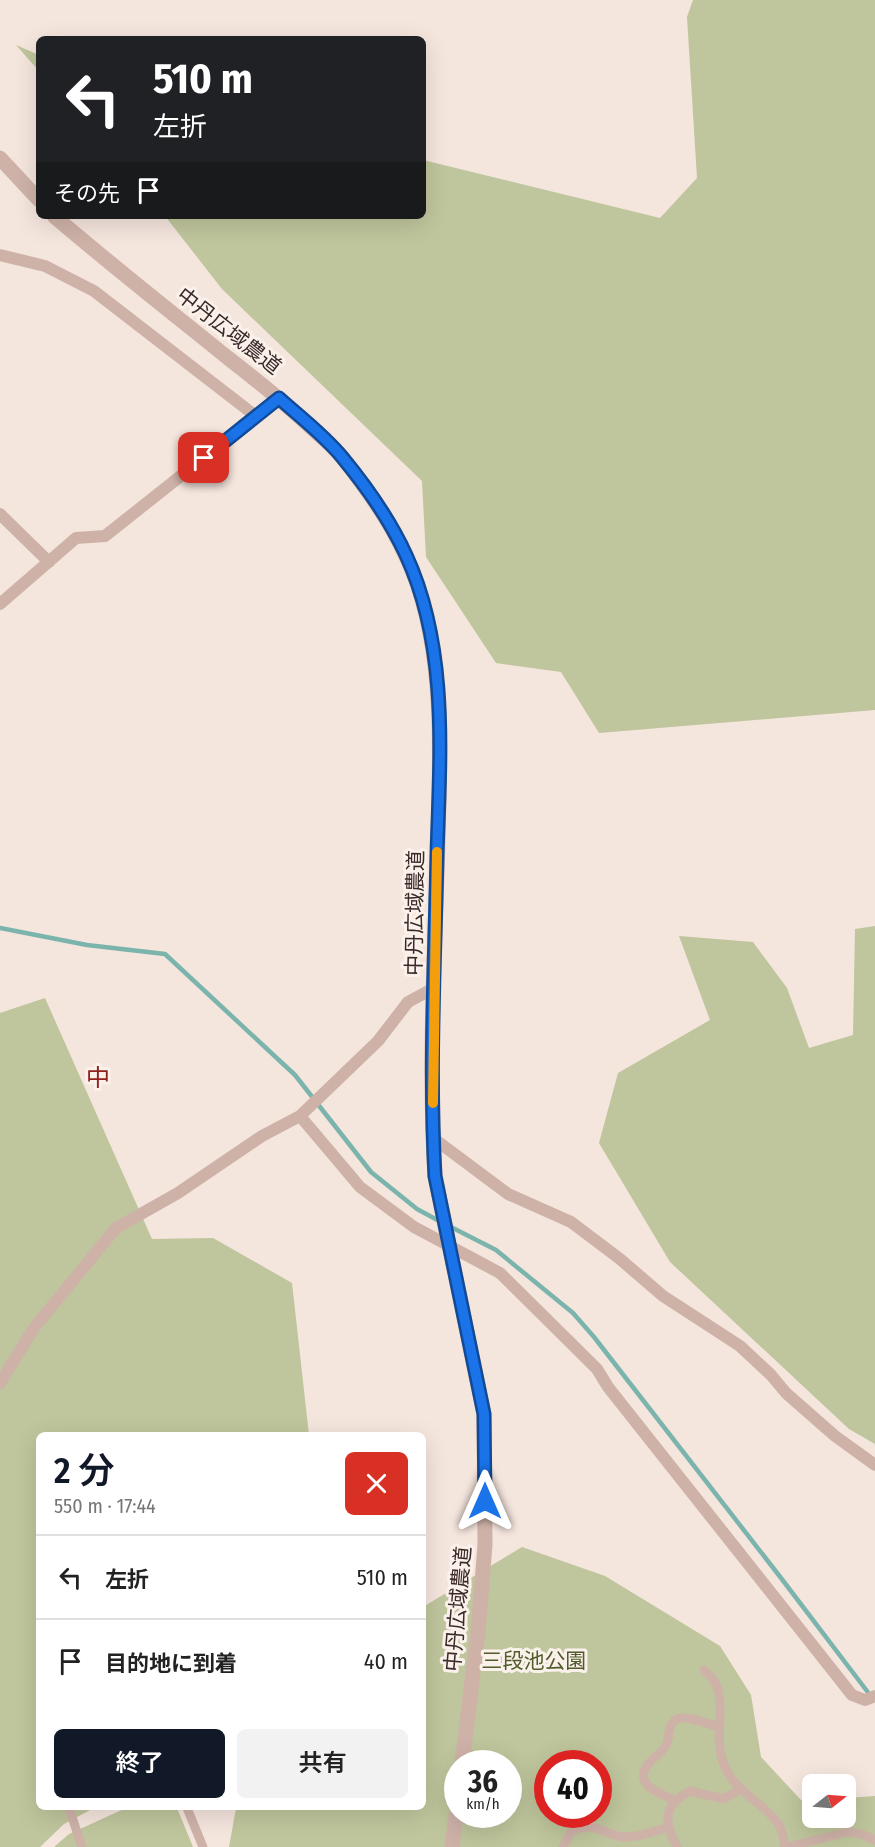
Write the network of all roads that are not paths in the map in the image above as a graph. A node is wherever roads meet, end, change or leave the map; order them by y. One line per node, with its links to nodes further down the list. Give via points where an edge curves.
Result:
1 (0, 158): 2 (street)
2 (36, 197)
3 (58, 219): 5 (street, 中丹広域農道)
4 (0, 255): 6 (street, via 45,266 94,291)
5 (279, 398): 6 (street); 10 (street, 中丹広域農道, via 341,455 388,520 407,556 421,597 432,639 438,690)
6 (257, 417): 8 (street, via 105,536 76,538)
7 (0, 514): 8 (street)
8 (49, 562): 9 (street)
9 (0, 604)
10 (434, 988): 11 (street, via 408,1002 378,1041); 12 (street, 中丹広域農道)
11 (300, 1116): 13 (street, via 116,1228 34,1328); 16 (street, via 360,1187 414,1227 500,1273 597,1369 852,1695 866,1700)
12 (433, 1138): 14 (street, via 508,1194 571,1222 663,1296 740,1346 810,1414); 18 (street, 中丹広域農道, bridge, via 435,1176 484,1414 485,1545)
13 (0, 1383)
14 (875, 1465)
15 (704, 1670): 17 (street, via 720,1692)
16 (875, 1696)
17 (719, 1726): 19 (street, via 724,1766); 20 (street, via 683,1718 669,1727 666,1745 646,1768 644,1777 647,1785)
18 (464, 1750)
19 (740, 1789): 20 (street, via 724,1798 690,1791); 32 (street, via 780,1826)
20 (673, 1805): 23 (street); 25 (street)
21 (70, 1810): 27 (street)
22 (188, 1810): 28 (street)
23 (681, 1813)
24 (454, 1828): 29 (street)
25 (667, 1828): 30 (street, via 642,1837 622,1837 583,1826 572,1830); 31 (street)
26 (875, 1840): 32 (street, via 848,1832)
27 (82, 1847)
28 (203, 1847)
29 (452, 1847)
30 (563, 1847)
31 (677, 1847)
32 (786, 1847)

